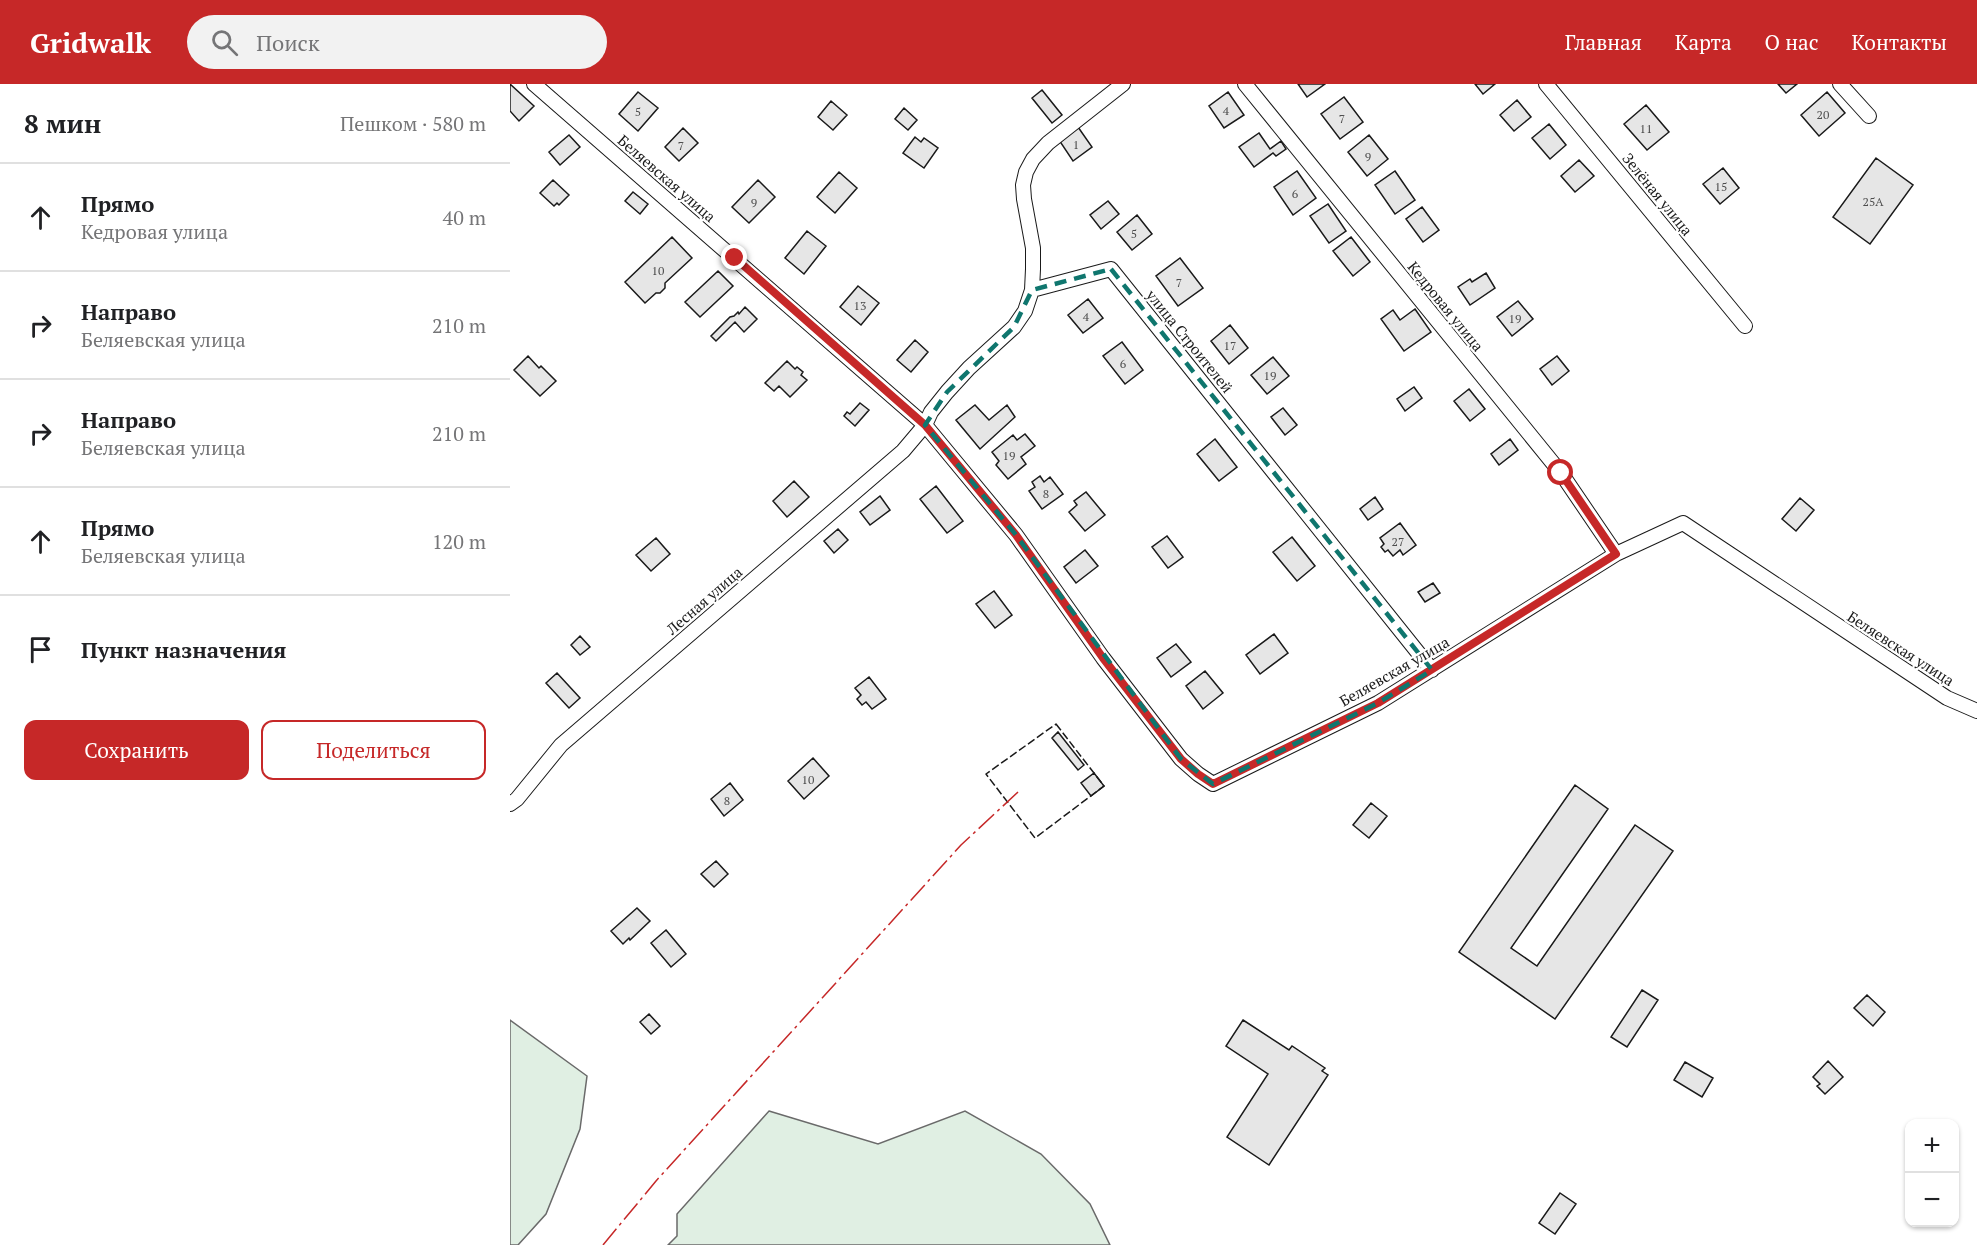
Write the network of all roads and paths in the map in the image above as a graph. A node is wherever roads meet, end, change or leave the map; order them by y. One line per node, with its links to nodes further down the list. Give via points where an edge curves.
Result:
1 (534, 84): 9 (street, Беляевская улица)
2 (1124, 84): 7 (street, via 1048,143 1026,172 1024,199 1033,248)
3 (1245, 84): 10 (street, Кедровая улица, via 1561,473)
4 (1546, 84): 8 (street, Зелёная улица)
5 (1840, 84): 6 (street)
6 (1869, 116)
7 (1032, 290): 9 (street, Лесная улица, via 1014,327 947,392); 11 (street, улица Строителей, via 1111,269)
8 (1745, 326)
9 (925, 425): 11 (street, Беляевская улица, via 1016,535 1181,759 1213,784 1378,703); 13 (street, Лесная улица, via 903,451 561,745)
10 (1616, 554): 11 (street, Беляевская улица); 12 (street, Беляевская улица, via 1683,523 1947,698)
11 (1432, 670)
12 (1977, 711)
13 (510, 804)

